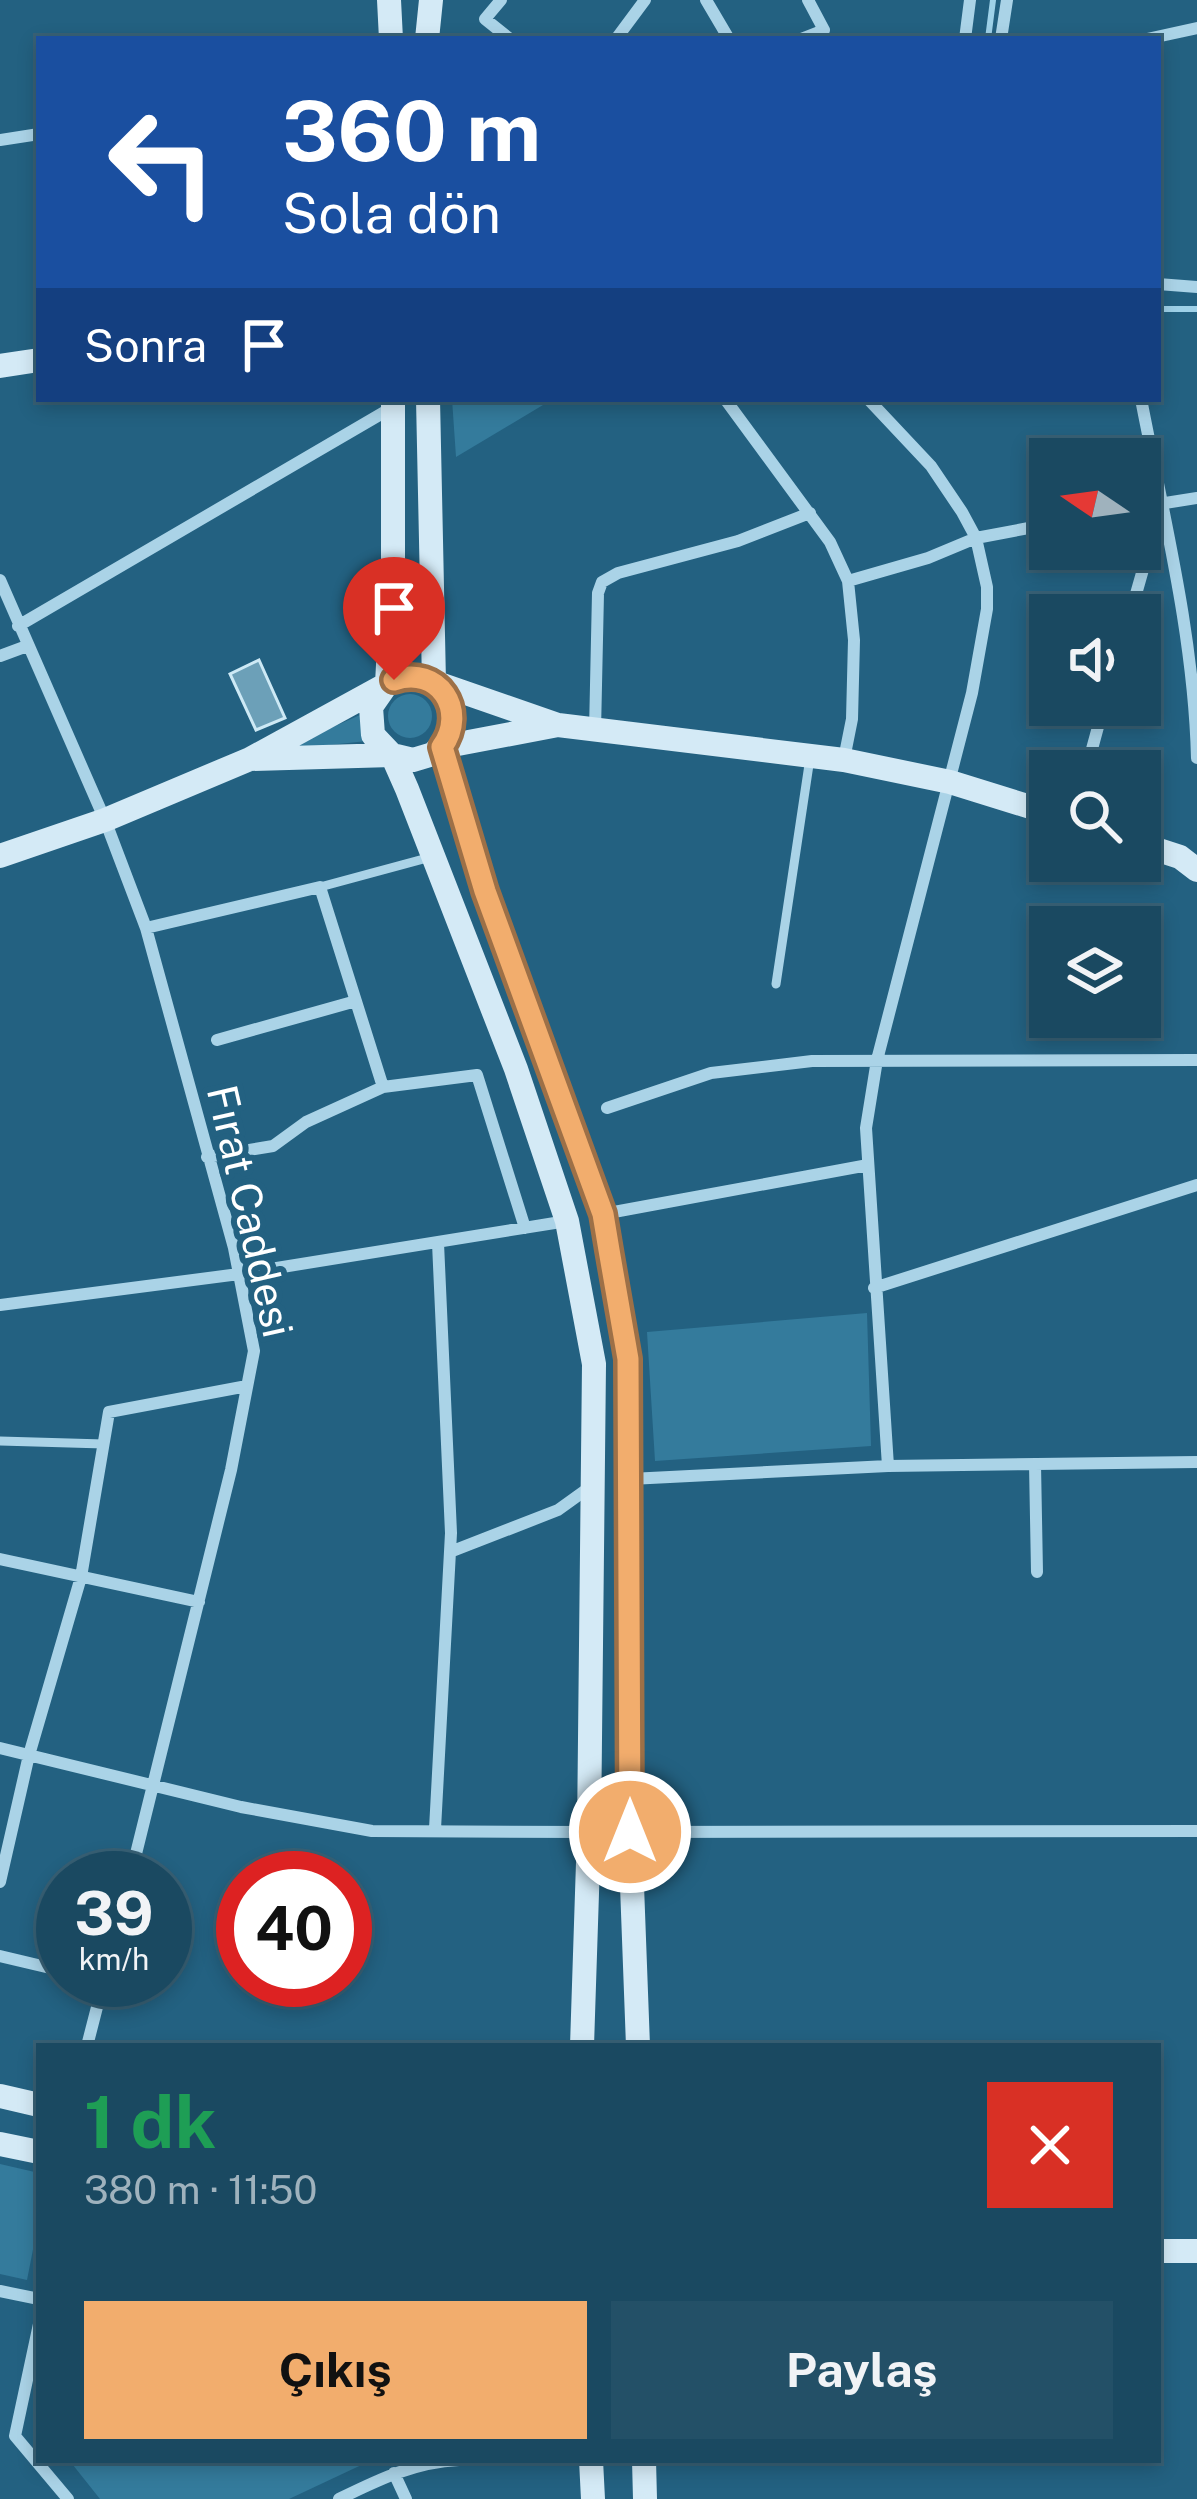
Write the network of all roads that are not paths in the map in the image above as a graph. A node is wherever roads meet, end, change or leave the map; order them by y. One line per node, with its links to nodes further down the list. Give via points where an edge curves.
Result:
1 (389, 0): 10 (street)
2 (431, 0): 11 (street)
3 (501, 0): 12 (street, via 485,19)
4 (645, 0): 13 (street)
5 (706, 0): 14 (street)
6 (808, 0): 15 (street, via 824,30)
7 (970, 0): 16 (street)
8 (1007, 0): 17 (street)
9 (1197, 28): 18 (street)
10 (391, 36)
11 (427, 36)
12 (506, 36)
13 (618, 36)
14 (727, 36)
15 (809, 36)
16 (965, 36)
17 (1001, 36)
18 (1161, 36)
19 (36, 134): 20 (street)
20 (0, 140)
21 (1161, 284): 22 (street)
22 (1197, 286)
23 (36, 360): 24 (street)
24 (0, 366)
25 (428, 402): 43 (street)
26 (727, 402): 32 (street)
27 (871, 402): 34 (street, via 932,466)
28 (1142, 402): 31 (street)
29 (393, 403): 40 (street); 44 (street)
30 (1197, 498): 31 (street)
31 (1162, 503): 38 (street); 39 (street)
32 (810, 513): 36 (street); 46 (street, via 602,582)
33 (1029, 528): 34 (street)
34 (976, 538): 36 (street); 53 (street, via 987,609)
35 (0, 580): 40 (street, Fırat Caddesi)
36 (848, 580): 52 (street, via 854,640)
37 (1197, 593): 39 (street)
38 (1136, 594)
39 (1181, 598): 50 (street)
40 (18, 626): 41 (street, Fırat Caddesi)
41 (27, 646): 42 (street); 55 (street, Fırat Caddesi)
42 (0, 656)
43 (434, 682): 44 (street, via 410,676); 45 (street); 47 (street, via 454,713)
44 (387, 684): 48 (street, via 370,721); 51 (street)
45 (558, 725): 46 (street); 47 (street)
46 (595, 731): 49 (street)
47 (442, 747): 48 (street, via 424,758); 72 (street, via 485,891)
48 (392, 755): 51 (street); 58 (street)
49 (810, 756): 52 (street); 62 (lane)
50 (1197, 758)
51 (250, 759): 55 (street)
52 (844, 760): 53 (street)
53 (950, 782): 54 (street); 65 (street)
54 (1029, 806)
55 (105, 820): 57 (street); 61 (street, Fırat Caddesi)
56 (1161, 851): 59 (street)
57 (0, 856)
58 (433, 856): 60 (lane); 73 (street)
59 (1197, 870)
60 (320, 887): 61 (street); 63 (street)
61 (146, 928): 69 (street, Fırat Caddesi)
62 (776, 984)
63 (356, 1001): 64 (street); 67 (street)
64 (217, 1040)
65 (877, 1060): 66 (street); 68 (street, via 710,1073); 70 (street)
66 (1197, 1060)
67 (383, 1087): 69 (street, via 273,1146); 74 (street, via 476,1075)
68 (608, 1108)
69 (207, 1157): 76 (street, Fırat Caddesi)
70 (868, 1166): 72 (street); 77 (street)
71 (1197, 1185): 77 (street)
72 (603, 1214): 85 (street, via 628,1359)
73 (567, 1221): 74 (street); 86 (street, via 593,1364)
74 (525, 1228): 75 (street)
75 (438, 1243): 76 (street); 87 (street)
76 (239, 1274): 78 (street); 79 (street, Fırat Caddesi, via 254,1351)
77 (874, 1288): 84 (street)
78 (0, 1305)
79 (247, 1386): 81 (street, via 109,1412); 91 (street, Fırat Caddesi)
80 (0, 1441): 81 (lane)
81 (104, 1444): 90 (street)
82 (1197, 1462): 83 (street)
83 (1035, 1464): 84 (street); 89 (street)
84 (888, 1466): 85 (street)
85 (630, 1479): 98 (street)
86 (590, 1487): 87 (street, via 558,1510); 97 (street)
87 (451, 1552): 95 (street)
88 (0, 1559): 90 (street)
89 (1037, 1572)
90 (81, 1576): 91 (street); 93 (street)
91 (199, 1602): 94 (street, Fırat Caddesi)
92 (0, 1748): 93 (street)
93 (29, 1755): 94 (street); 100 (street)
94 (154, 1786): 95 (street, via 372,1831); 99 (street, Fırat Caddesi)
95 (435, 1829): 97 (street)
96 (1197, 1831): 98 (street)
97 (590, 1832): 105 (street)
98 (630, 1832): 106 (street)
99 (137, 1851)
100 (0, 1882)
101 (0, 1956): 102 (street)
102 (36, 1965)
103 (96, 2007): 104 (street)
104 (88, 2043)
105 (582, 2043)
106 (638, 2043)
107 (0, 2096): 108 (street)
108 (36, 2104)
109 (0, 2144): 110 (street)
110 (36, 2151)
111 (1161, 2251): 112 (street)
112 (1197, 2251)
113 (0, 2291): 114 (street)
114 (36, 2299)
115 (36, 2338): 116 (street)
116 (15, 2436): 117 (street); 118 (street)
117 (0, 2442)
118 (36, 2461)
119 (38, 2463): 124 (street)
120 (428, 2463): 123 (street)
121 (591, 2463): 127 (street)
122 (644, 2463): 128 (street)
123 (394, 2473): 125 (street); 126 (street)
124 (68, 2499)
125 (338, 2499)
126 (406, 2499)
127 (593, 2499)
128 (645, 2499)

